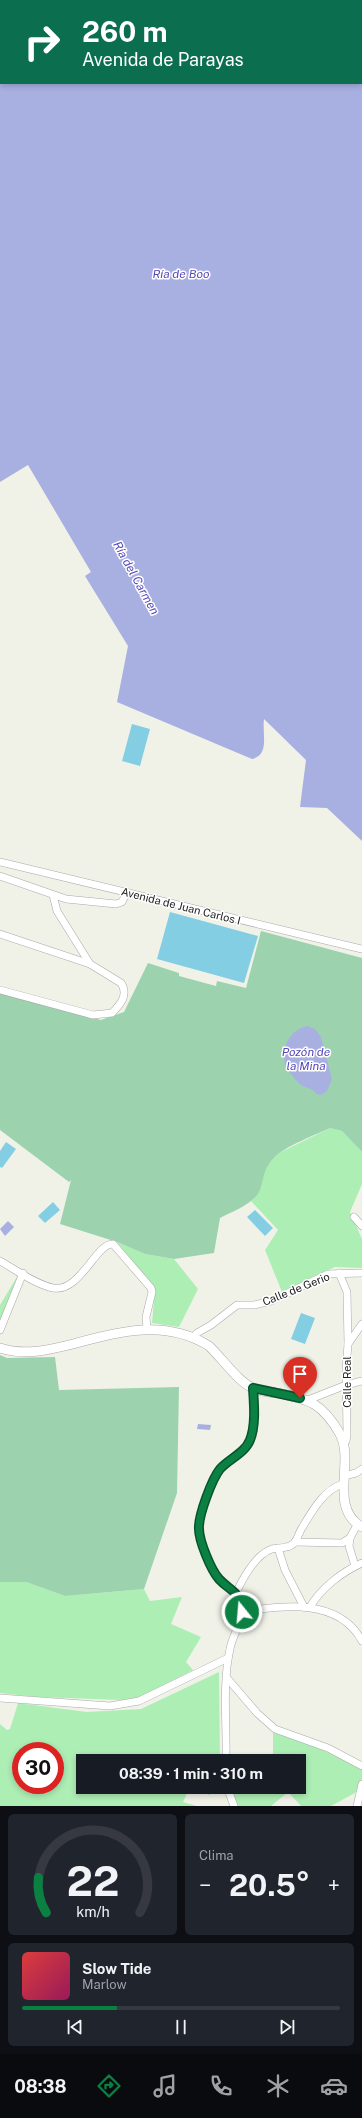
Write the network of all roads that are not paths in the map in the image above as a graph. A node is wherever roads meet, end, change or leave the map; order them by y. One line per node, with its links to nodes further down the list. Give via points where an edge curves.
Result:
1 (0, 862): 3 (street, Avenida de Juan Carlos I)
2 (0, 876): 4 (street)
3 (127, 892): 4 (street, via 122,902 116,904 66,899); 6 (street, Avenida de Juan Carlos I)
4 (53, 895): 7 (street, via 57,911)
5 (0, 934): 7 (street)
6 (362, 949)
7 (90, 964): 8 (street, via 123,986 122,1001 112,1013 93,1015)
8 (0, 990)
9 (354, 1217): 10 (street)
10 (362, 1226)
11 (0, 1261): 12 (street)
12 (23, 1273): 16 (street, via 52,1288 65,1286 82,1274 106,1246 113,1244 151,1288 146,1317); 17 (street)
13 (339, 1273): 14 (street, Calle de Gerio); 18 (street, Calle de Gerio, via 328,1274 271,1301 237,1305); 19 (street, Calle de Gerio, via 347,1292)
14 (362, 1274)
15 (362, 1324): 19 (street, Calle Real)
16 (147, 1329): 18 (street, via 177,1332); 20 (street, via 122,1332 45,1351 18,1352)
17 (0, 1330)
18 (193, 1338): 23 (street, via 209,1346)
19 (348, 1344): 22 (street, Calle Real)
20 (0, 1348)
21 (362, 1381): 22 (street)
22 (346, 1385): 24 (street); 25 (street, Calle Real, via 347,1434 346,1441)
23 (253, 1388): 24 (street); 33 (street, via 251,1439 216,1476 199,1528 202,1544 215,1573)
24 (308, 1400): 25 (street, via 324,1412)
25 (343, 1442): 27 (street)
26 (362, 1469): 27 (street)
27 (343, 1480): 28 (street, via 346,1507); 30 (street, via 320,1501 306,1520)
28 (360, 1526): 29 (street)
29 (350, 1538): 30 (street, via 338,1544); 32 (street, via 349,1546)
30 (295, 1542): 31 (street)
31 (278, 1548): 33 (street, via 257,1559); 34 (street, via 289,1580)
32 (358, 1564): 34 (street, via 328,1585)
33 (236, 1593): 35 (street, via 242,1602)
34 (307, 1607): 35 (street); 36 (street, via 344,1619)
35 (242, 1612): 37 (street)
36 (362, 1641)
37 (228, 1658): 38 (street); 39 (street, via 154,1695 126,1704 110,1706)
38 (227, 1678): 40 (street); 41 (street, via 257,1713 275,1729 328,1748)
39 (0, 1698)
40 (226, 1754)
41 (362, 1766)
42 (362, 1784): 45 (street)
43 (230, 1794): 44 (street)
44 (234, 1806)
45 (357, 1806)

